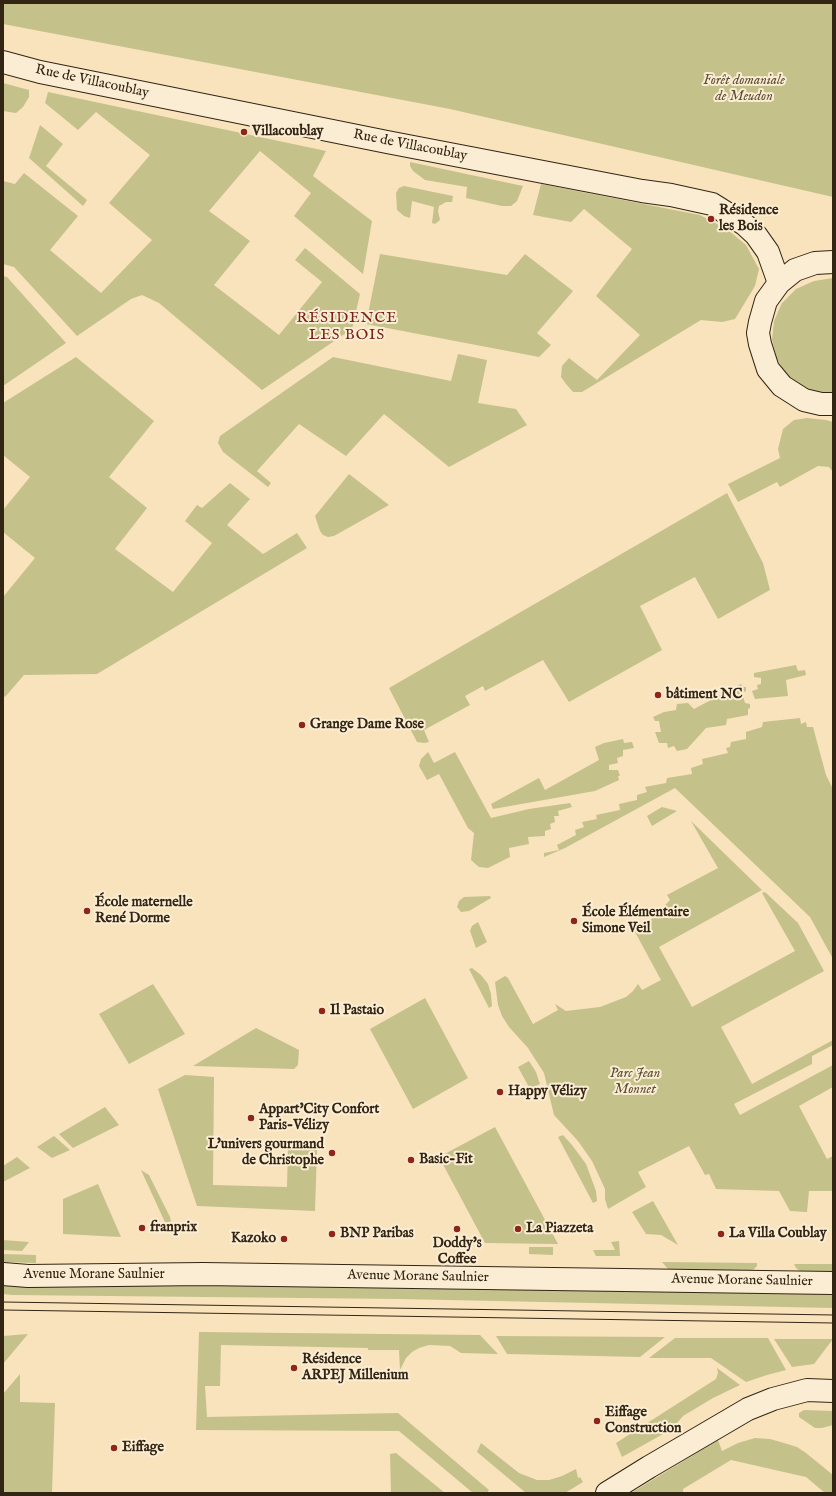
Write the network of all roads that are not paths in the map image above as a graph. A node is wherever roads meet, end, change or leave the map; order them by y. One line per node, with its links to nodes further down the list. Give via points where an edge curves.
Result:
1 (3, 62): 3 (main road, Rue de Villacoublay, via 40,72 387,142 712,204 744,224 756,235 768,252)
2 (833, 262): 3 (main road, via 815,263 795,270)
3 (779, 283): 4 (main road, via 766,301 758,333 768,369 782,386 804,400)
4 (833, 404)
5 (3, 1274): 6 (main road, Avenue Morane Saulnier, via 203,1274)
6 (833, 1283)
7 (833, 1391): 8 (main road, via 807,1390 748,1409)
8 (607, 1493)

